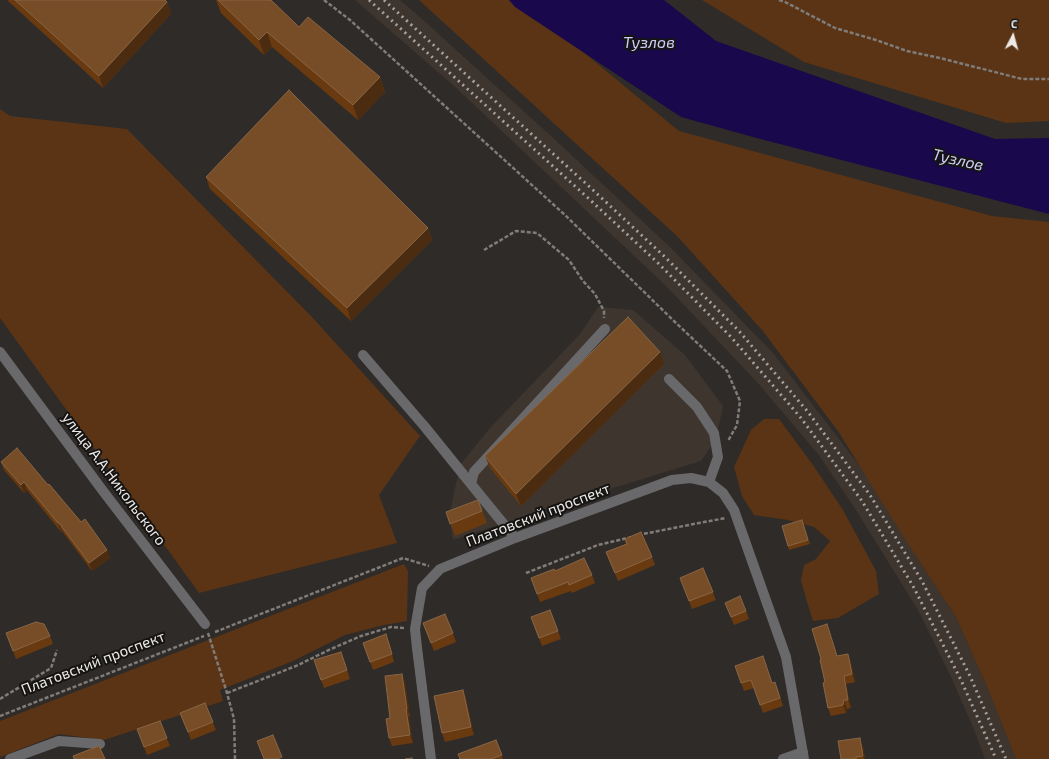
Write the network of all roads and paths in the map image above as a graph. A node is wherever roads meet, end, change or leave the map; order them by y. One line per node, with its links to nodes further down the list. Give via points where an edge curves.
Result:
1 (324, 0): 9 (path, via 350,20 565,215 727,371 740,401 737,425)
2 (779, 0): 3 (path, via 835,28 907,51 1022,79)
3 (1049, 79)
4 (484, 250): 5 (path, via 516,231 537,233 570,260 595,294 604,311)
5 (605, 329): 11 (street, via 474,472)
6 (0, 352): 16 (street, улица А.А.Никольского)
7 (363, 355): 11 (street)
8 (669, 379): 9 (street, via 697,407 714,433)
9 (718, 457): 10 (street)
10 (708, 482): 12 (street, via 723,492); 13 (street, Платовский проспект, via 690,478 672,480)
11 (470, 484): 13 (street)
12 (736, 517): 15 (path, via 642,534 598,545); 25 (street, via 786,657)
13 (515, 538): 14 (street, Платовский проспект)
14 (440, 570): 17 (path, via 404,558); 18 (street, Платовский проспект, via 422,588)
15 (526, 573)
16 (206, 624): 21 (path)
17 (225, 628)
18 (415, 628): 21 (path, via 391,627 361,636 296,666); 28 (street)
19 (196, 639): 23 (path, Платовский проспект)
20 (57, 650): 22 (path, via 52,668)
21 (227, 693): 27 (path, via 234,719)
22 (0, 699)
23 (0, 716)
24 (100, 744): 26 (street, via 59,741)
25 (804, 755): 29 (street)
26 (10, 759)
27 (235, 759)
28 (431, 759)
29 (783, 759)

